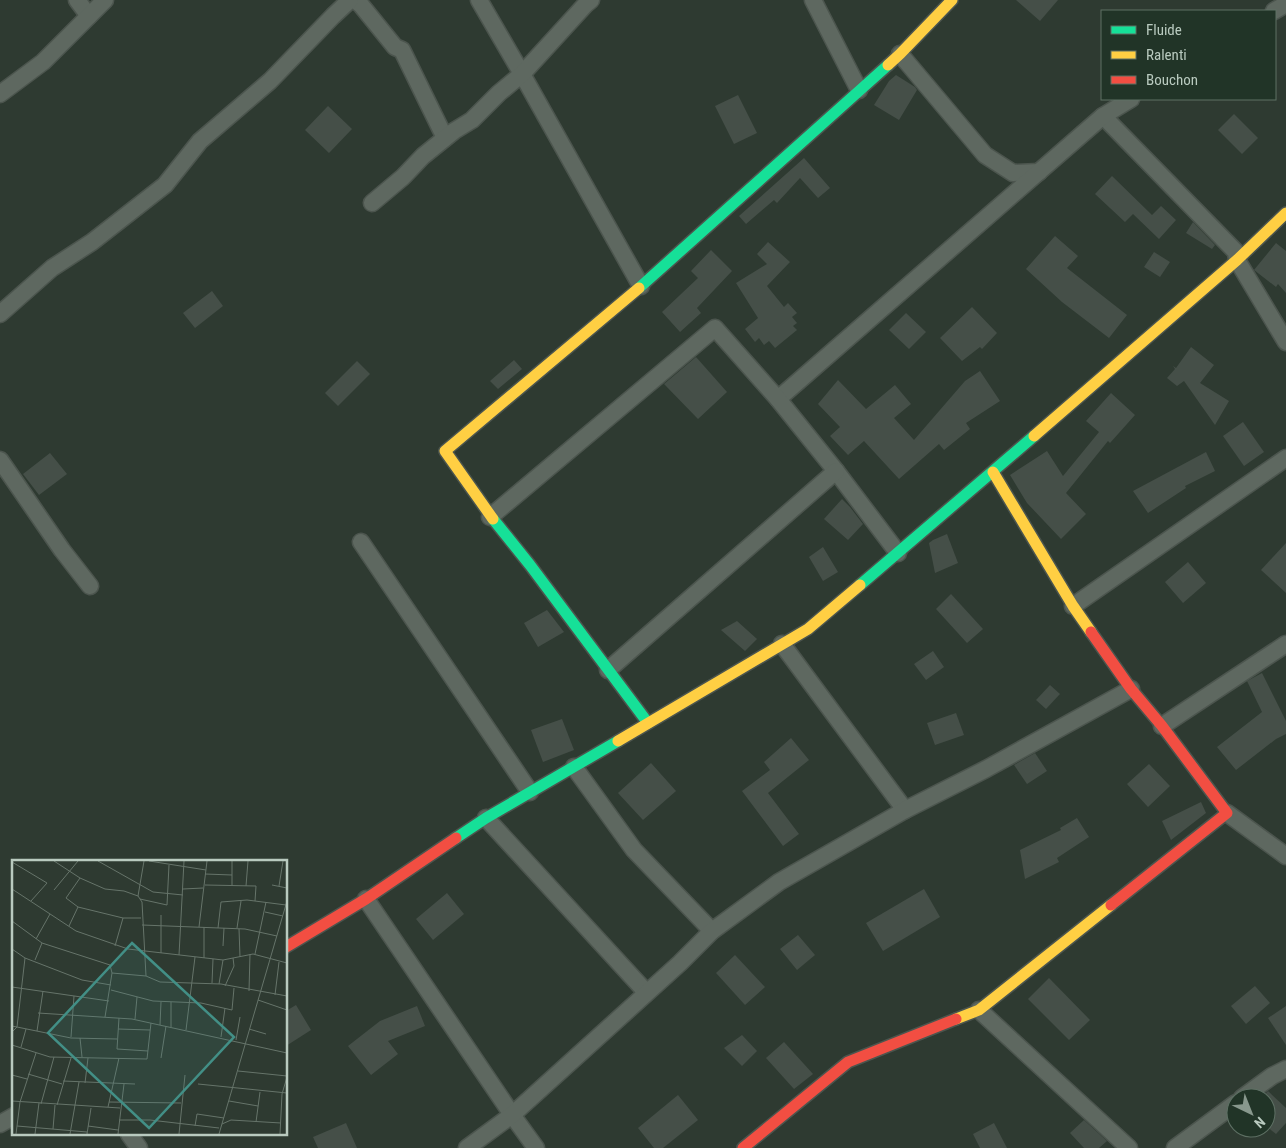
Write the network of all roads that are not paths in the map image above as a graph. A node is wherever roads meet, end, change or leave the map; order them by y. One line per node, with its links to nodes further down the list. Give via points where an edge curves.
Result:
1 (77, 0): 9 (street)
2 (105, 0): 9 (street)
3 (350, 0): 22 (street, via 270,81 200,141 165,185 92,242 52,268)
4 (355, 0): 16 (street, via 395,47 402,50)
5 (479, 0): 11 (street)
6 (591, 0): 11 (street)
7 (813, 0): 12 (street)
8 (952, 0): 10 (street)
9 (89, 16): 13 (street, via 42,62)
10 (900, 54): 12 (street); 17 (street, via 985,155 1012,173)
11 (522, 74): 16 (street, via 472,120); 21 (street)
12 (859, 90): 21 (street)
13 (0, 94)
14 (1130, 100): 15 (street)
15 (1103, 116): 17 (street); 20 (street, via 1236,252)
16 (445, 138): 18 (street)
17 (1039, 172): 24 (street)
18 (372, 203)
19 (1286, 213): 20 (street)
20 (1237, 260): 23 (street); 28 (street)
21 (641, 286): 29 (street, via 445,451)
22 (0, 314)
23 (1286, 342)
24 (778, 399): 27 (street); 29 (street, via 715,328)
25 (1286, 458): 33 (street)
26 (0, 460): 32 (street)
27 (836, 471): 31 (street); 36 (street)
28 (993, 472): 31 (street); 33 (street)
29 (490, 517): 36 (street, via 530,564)
30 (361, 542): 41 (street)
31 (898, 553): 34 (street, via 808,629)
32 (90, 586)
33 (1073, 606): 37 (street)
34 (782, 644): 38 (street); 42 (street)
35 (1286, 644): 39 (street)
36 (608, 670): 38 (street)
37 (1130, 689): 39 (street); 42 (street)
38 (648, 723): 40 (street)
39 (1162, 726): 43 (street)
40 (574, 767): 41 (street); 47 (street, via 634,850)
41 (530, 792): 44 (street)
42 (905, 810): 47 (street, via 779,882)
43 (1227, 813): 45 (street); 50 (street)
44 (486, 818): 46 (street); 49 (street)
45 (1286, 856)
46 (366, 899): 48 (street); 54 (street)
47 (712, 931): 49 (street)
48 (288, 946)
49 (646, 992): 54 (street)
50 (979, 1010): 61 (street, via 848,1062); 62 (street)
51 (1286, 1069): 52 (street)
52 (1256, 1088)
53 (1226, 1110): 63 (street)
54 (512, 1115): 59 (street); 60 (street)
55 (12, 1117): 56 (street)
56 (0, 1124)
57 (130, 1136): 58 (street)
58 (139, 1148)
59 (467, 1148)
60 (536, 1148)
61 (744, 1148)
62 (1129, 1148)
63 (1175, 1148)

